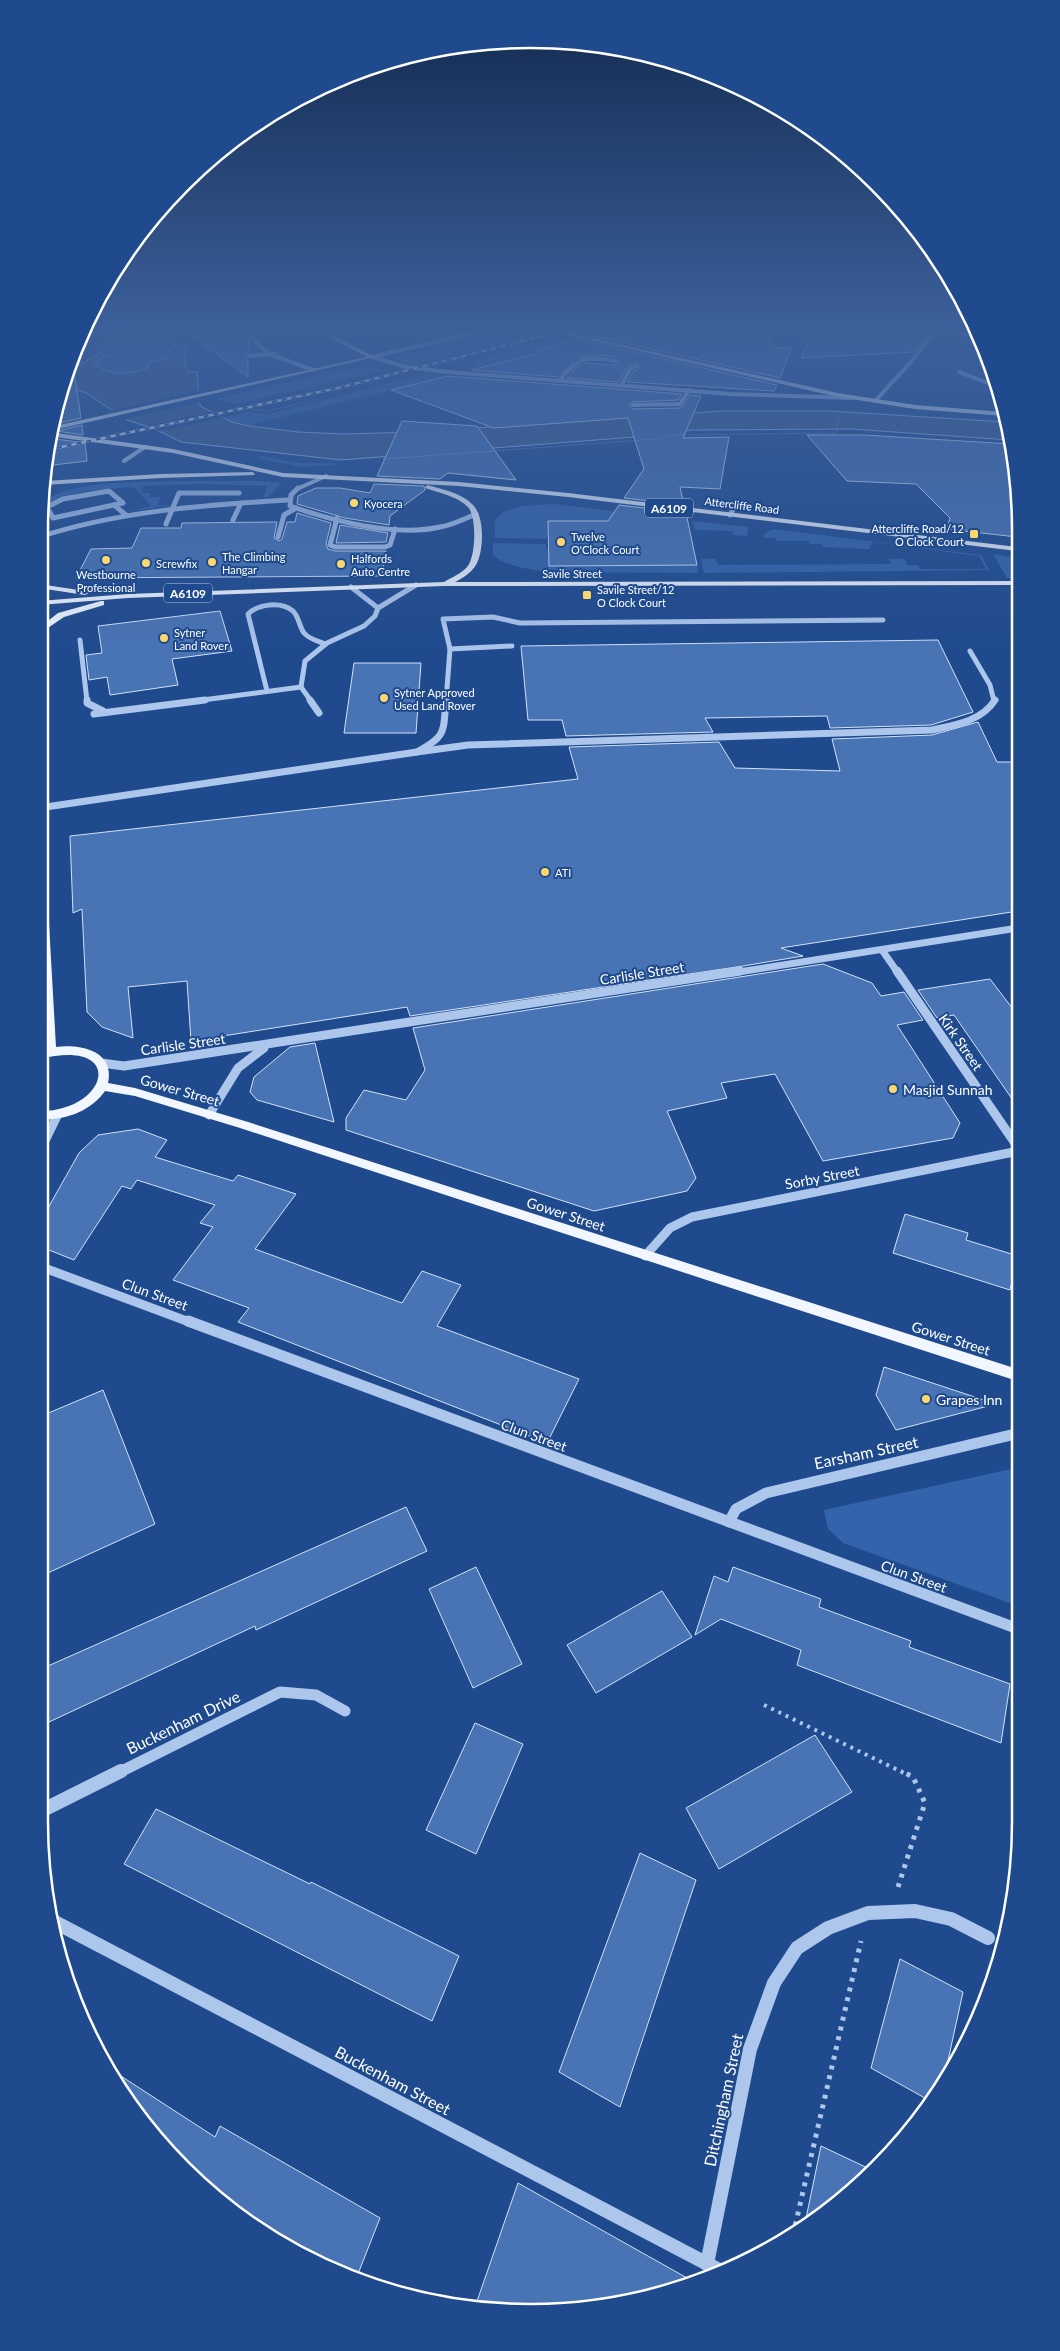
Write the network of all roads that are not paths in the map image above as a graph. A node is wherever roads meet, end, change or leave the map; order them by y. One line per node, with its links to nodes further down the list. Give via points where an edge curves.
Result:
1 (72, 434): 3 (main road)
2 (57, 435): 3 (main road, Attercliffe Road)
3 (69, 437): 4 (main road, Attercliffe Road)
4 (145, 447): 5 (street); 6 (main road, Attercliffe Road)
5 (124, 461)
6 (283, 475): 7 (main road, Attercliffe Road / A6109); 8 (main road, A6109, via 207,474)
7 (326, 476): 9 (main road, Attercliffe Road / A6109); 13 (street, via 300,487 290,494)
8 (68, 481): 10 (main road, A6109); 11 (main road)
9 (408, 481): 21 (main road, via 461,499 474,508); 23 (main road, Attercliffe Road / A6109, via 568,495)
10 (51, 482)
11 (50, 488)
12 (239, 493): 18 (street, via 179,493)
13 (288, 500): 15 (street); 19 (street, via 290,506)
14 (738, 502): 23 (street)
15 (241, 503): 18 (street); 25 (street)
16 (114, 505): 17 (street, via 123,503 109,491); 20 (street, via 53,518); 22 (street)
17 (49, 506)
18 (174, 507): 22 (street); 26 (street)
19 (296, 508): 24 (street); 29 (street, via 284,515)
20 (49, 511)
21 (476, 514): 27 (street, via 437,528); 32 (main road, via 474,562 466,572)
22 (126, 515): 28 (street)
23 (730, 515): 30 (main road, Attercliffe Road / A6109)
24 (337, 518): 27 (street); 27 (street, via 330,544 335,547 385,547 390,545)
25 (233, 520)
26 (166, 524)
27 (395, 529)
28 (48, 534)
29 (278, 537)
30 (1012, 548)
31 (1012, 583): 32 (main road, Savile Street / A6109)
32 (444, 584): 33 (main road, Savile Street / A6109)
33 (416, 586): 34 (main road, Savile Street / A6109); 38 (street)
34 (351, 587): 36 (main road, Savile Street / A6109); 38 (street)
35 (48, 588): 36 (main road, Savile Street / A6109)
36 (128, 596): 37 (main road, Savile Street / A6109); 40 (main road, via 67,613)
37 (48, 602)
38 (378, 608): 42 (street, via 368,623)
39 (883, 620): 44 (street, via 520,623 494,616 443,619)
40 (48, 626)
41 (80, 640): 48 (street, via 88,703)
42 (325, 644): 46 (street, via 305,662); 47 (street, via 303,632 294,611 287,607 251,610 248,614)
43 (512, 646): 44 (street)
44 (450, 648): 51 (street, via 443,730 436,742)
45 (970, 651): 51 (street, via 990,684 995,700 988,712 974,720 940,728 468,745)
46 (301, 687): 47 (street); 49 (street)
47 (267, 691): 48 (street)
48 (106, 712): 50 (street)
49 (319, 713)
50 (94, 714)
51 (417, 752): 52 (street)
52 (48, 807)
53 (1012, 929): 54 (street, Carlisle Street)
54 (882, 950): 56 (street, Carlisle Street); 64 (street, Kirk Street)
55 (48, 1012): 57 (main road)
56 (269, 1045): 58 (street, Carlisle Street, via 124,1066); 62 (street, Carlisle Street, via 233,1072)
57 (50, 1050): 58 (main road, via 81,1050)
58 (101, 1063): 59 (main road, via 104,1071)
59 (101, 1086): 60 (main road, via 83,1104); 62 (main road, Gower Street, via 135,1092)
60 (58, 1114): 61 (main road); 63 (street)
61 (48, 1115)
62 (209, 1115): 66 (main road, Gower Street)
63 (48, 1137)
64 (1012, 1140)
65 (1012, 1151): 66 (street, Sorby Street, via 692,1217 670,1228)
66 (644, 1256): 68 (main road, Gower Street)
67 (48, 1269): 70 (street, Clun Street)
68 (1012, 1373)
69 (1012, 1435): 70 (street, Earsham Street, via 766,1493 736,1509)
70 (729, 1522): 71 (street, Clun Street)
71 (1012, 1627)
72 (346, 1711): 73 (street, Buckenham Drive, via 316,1696 280,1692)
73 (48, 1808)
74 (59, 1924): 76 (street, Buckenham Street)
75 (988, 1938): 76 (street, Ditchingham Street, via 951,1919 915,1911 868,1913 828,1928 797,1948 774,1982 750,2049)
76 (707, 2264): 77 (street, Buckenham Street)
77 (714, 2268)

